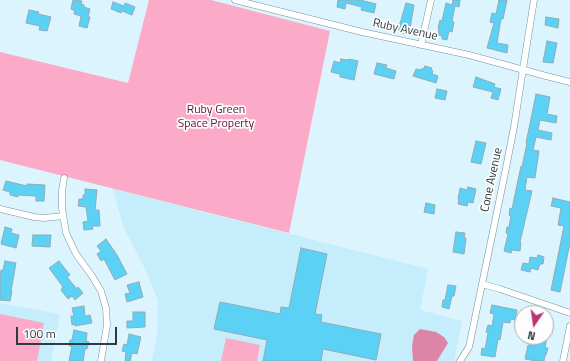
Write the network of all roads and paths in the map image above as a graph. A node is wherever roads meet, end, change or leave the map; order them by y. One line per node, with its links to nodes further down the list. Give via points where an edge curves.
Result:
1 (235, 0): 4 (street, Ruby Avenue)
2 (431, 0): 4 (street)
3 (534, 0): 5 (street, Cone Avenue)
4 (421, 45): 5 (street, Ruby Avenue)
5 (523, 69): 6 (street, Ruby Avenue); 10 (street, Cone Avenue, via 514,127)
6 (570, 82)
7 (64, 178): 9 (street, via 61,197)
8 (0, 209): 9 (street, via 34,217)
9 (63, 216): 13 (street, via 66,233 72,246 97,283 104,299 107,325)
10 (482, 284): 11 (street); 14 (street, Cone Avenue, via 469,347)
11 (570, 313)
12 (570, 326): 15 (street)
13 (101, 361)
14 (460, 361)
15 (563, 361)

